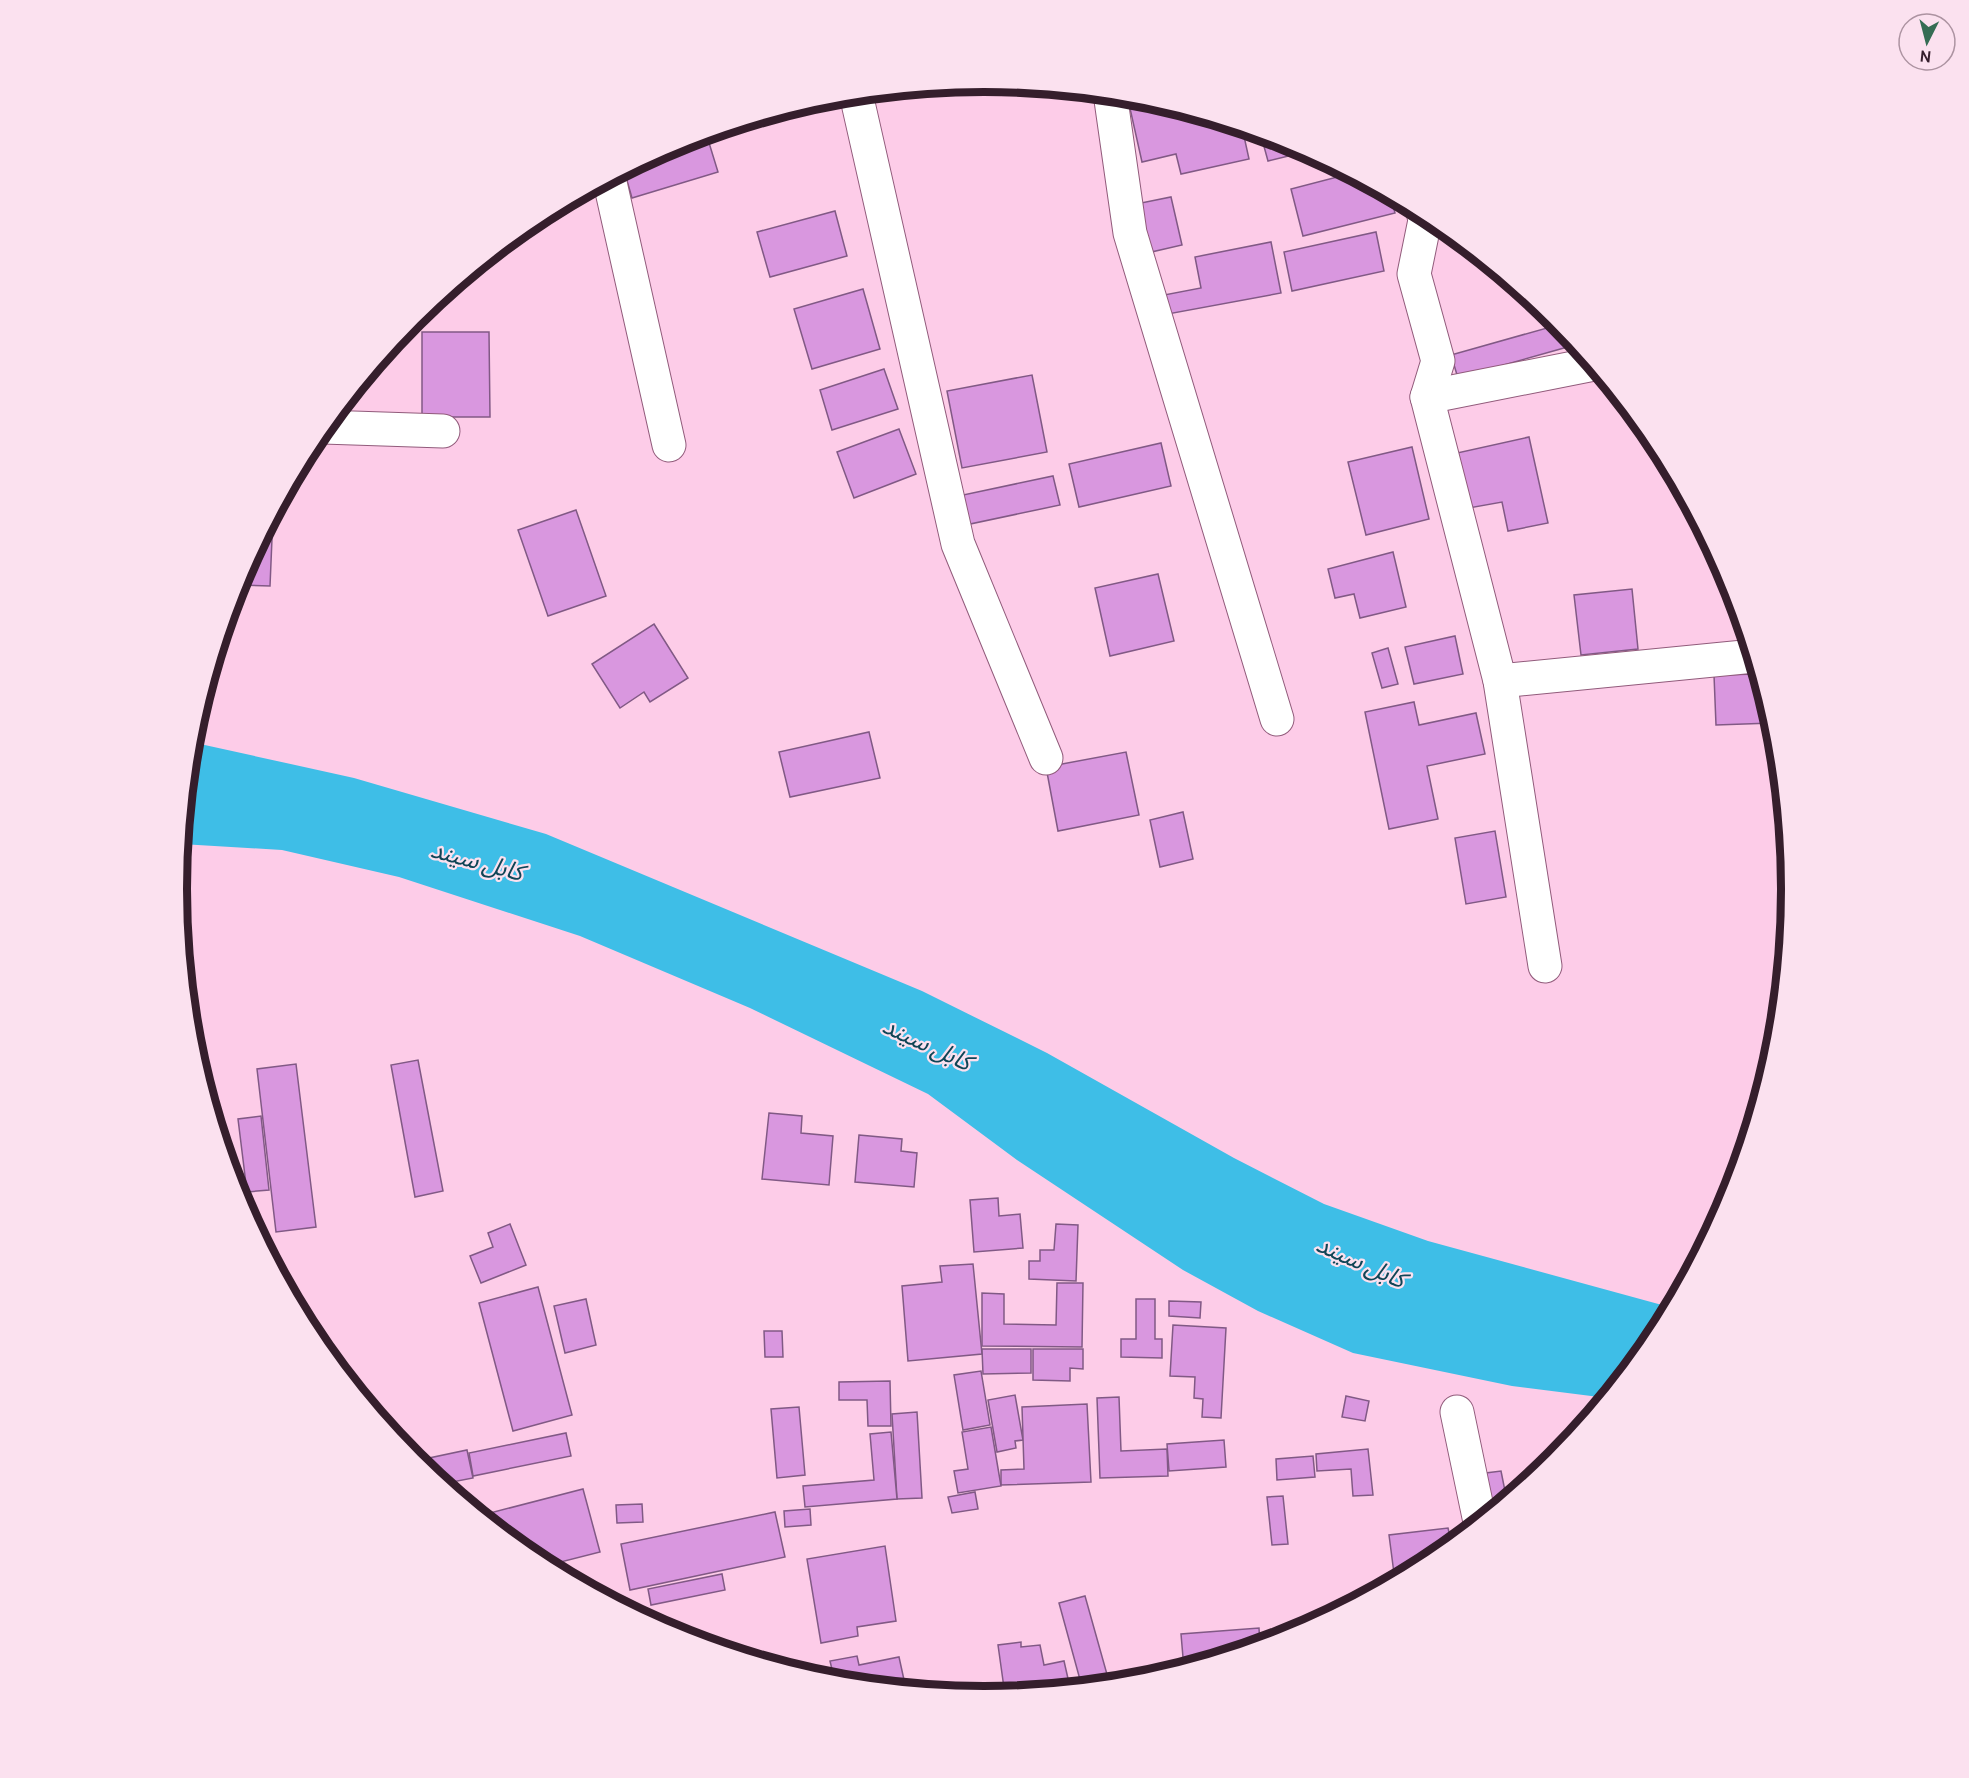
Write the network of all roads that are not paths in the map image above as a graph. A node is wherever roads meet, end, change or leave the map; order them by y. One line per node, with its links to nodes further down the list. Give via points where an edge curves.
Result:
1 (858, 102): 13 (street, via 958,544)
2 (1111, 102): 12 (street, via 1130,234)
3 (611, 185): 9 (street)
4 (1434, 237): 6 (street, via 1414,274 1438,361)
5 (1586, 366): 6 (street)
6 (1427, 397): 11 (street)
7 (335, 427): 8 (street)
8 (443, 431)
9 (669, 445)
10 (1747, 657): 11 (street)
11 (1500, 681): 14 (street)
12 (1277, 719)
13 (1046, 758)
14 (1545, 966)
15 (1458, 1412): 16 (street)
16 (1479, 1515)

